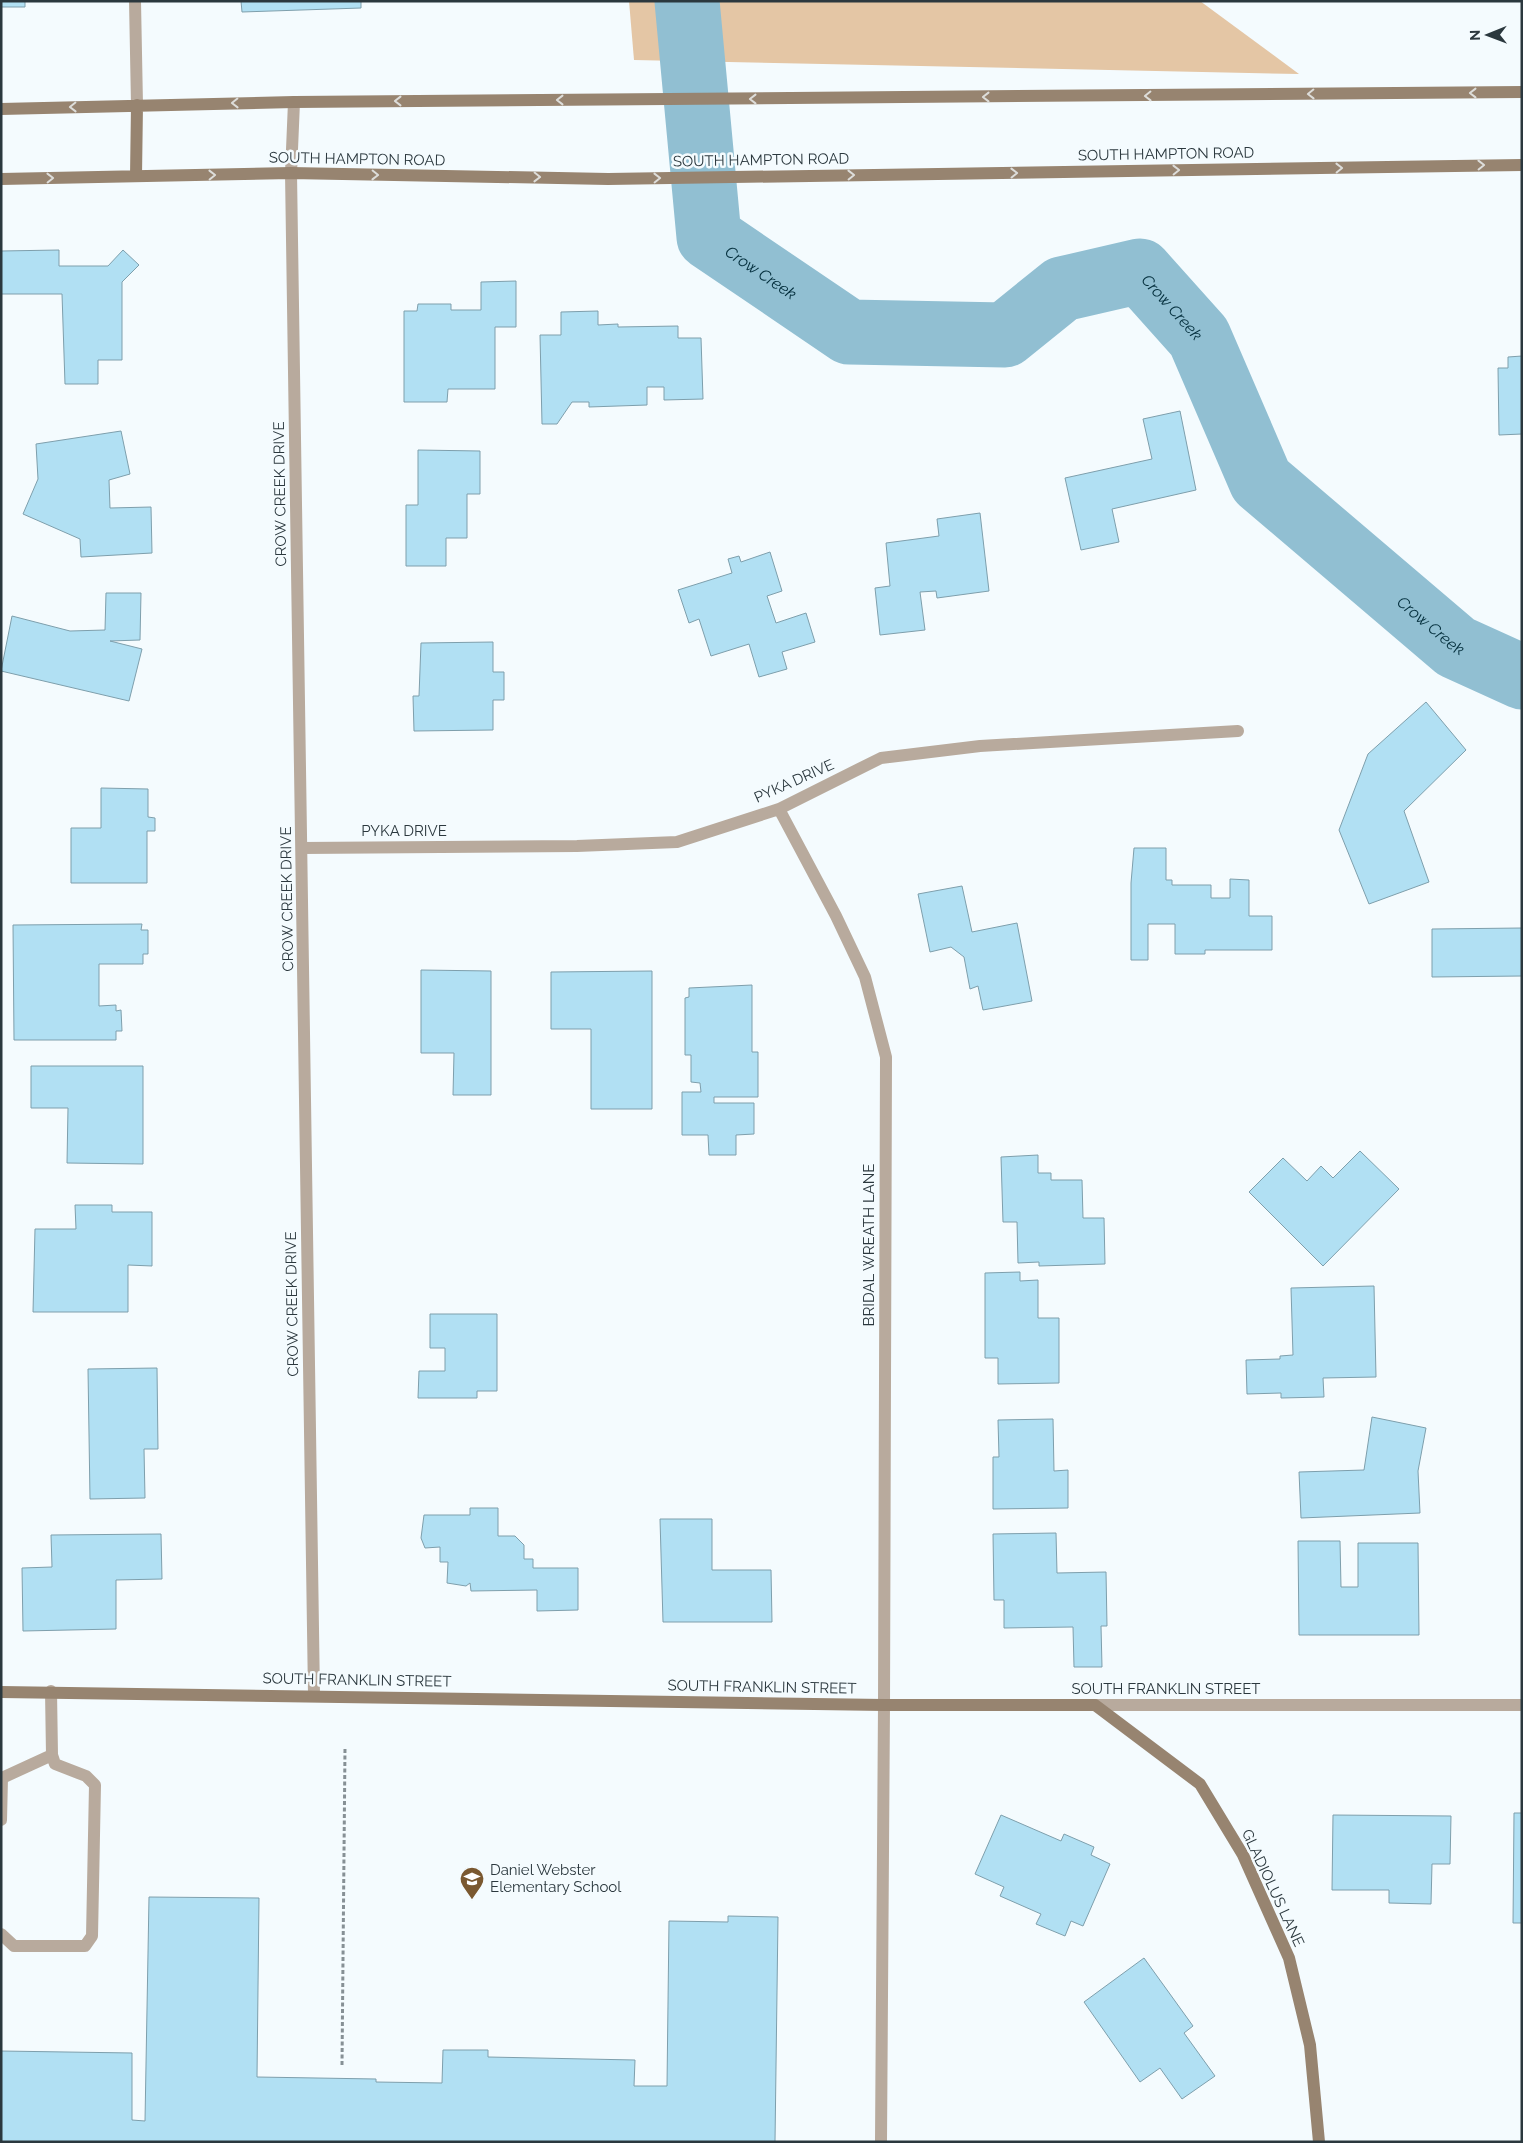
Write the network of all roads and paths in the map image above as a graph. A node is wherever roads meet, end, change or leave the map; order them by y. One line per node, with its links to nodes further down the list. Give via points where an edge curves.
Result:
1 (135, 1): 4 (street)
2 (1522, 92): 3 (main road, one-way to 3)
3 (294, 102): 4 (main road, one-way to 4); 7 (street, CROW CREEK DRIVE)
4 (137, 105): 5 (main road, one-way to 5); 8 (main road)
5 (1, 109)
6 (1522, 165): 7 (main road, SOUTH HAMPTON ROAD, one-way to 6, via 608,179)
7 (290, 173): 8 (main road, SOUTH HAMPTON ROAD, one-way to 7); 12 (street, CROW CREEK DRIVE)
8 (136, 176): 9 (main road, SOUTH HAMPTON ROAD, one-way to 8)
9 (1, 179)
10 (1238, 731): 11 (street, PYKA DRIVE, via 980,746 881,758)
11 (779, 809): 12 (street, PYKA DRIVE, via 677,842); 16 (street, BRIDAL WREATH LANE, via 865,977 886,1057)
12 (302, 848): 15 (street, CROW CREEK DRIVE)
13 (1, 1692): 14 (main road, SOUTH FRANKLIN STREET)
14 (51, 1692): 15 (main road, SOUTH FRANKLIN STREET); 20 (street)
15 (314, 1696): 16 (main road, SOUTH FRANKLIN STREET)
16 (884, 1705): 17 (main road, SOUTH FRANKLIN STREET); 24 (street, BRIDAL WREATH LANE)
17 (1095, 1705): 18 (street, SOUTH FRANKLIN STREET); 25 (main road, GLADIOLUS LANE, via 1200,1784 1243,1855 1289,1958 1310,2045)
18 (1522, 1705)
19 (345, 1748): 23 (path)
20 (52, 1755): 21 (street, via 2,1778); 22 (street, via 55,1764 86,1776 95,1785 92,1936 85,1946 14,1946)
21 (1, 1820)
22 (1, 1934)
23 (342, 2065)
24 (881, 2142)
25 (1319, 2142)

